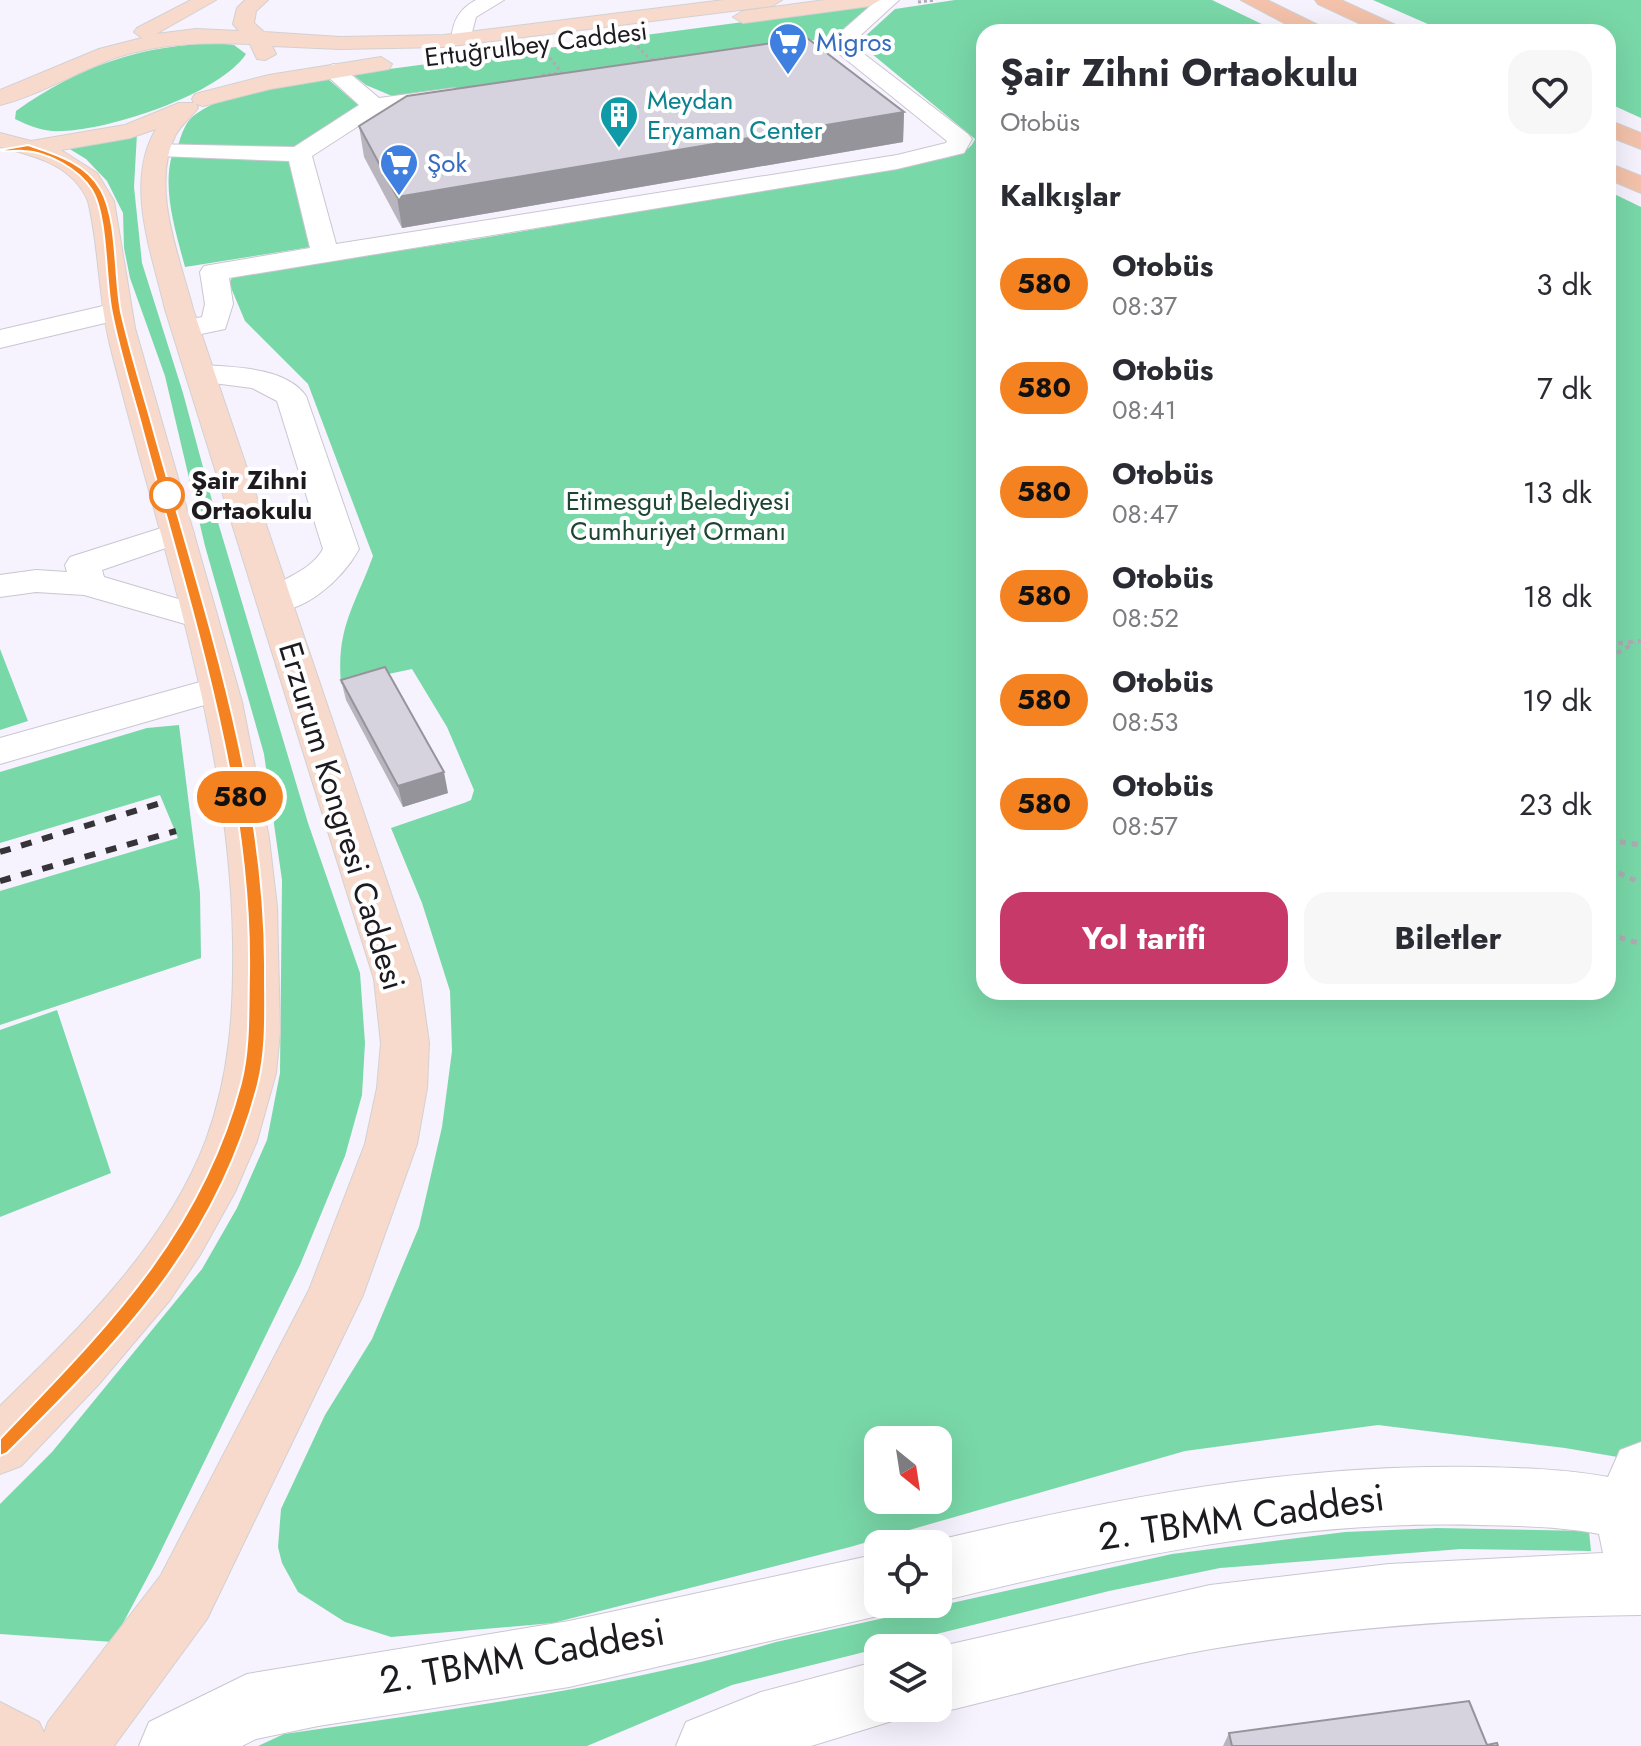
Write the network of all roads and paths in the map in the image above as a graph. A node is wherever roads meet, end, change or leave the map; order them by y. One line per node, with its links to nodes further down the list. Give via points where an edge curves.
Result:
1 (206, 0): 22 (main road)
2 (258, 0): 12 (main road, via 247,8 243,24)
3 (494, 0): 13 (street, via 466,15)
4 (772, 0): 9 (main road, Ertuğrulbey Caddesi)
5 (870, 0): 24 (main road, Ertuğrulbey Caddesi)
6 (889, 0): 15 (street)
7 (1251, 0): 10 (highway)
8 (1325, 0): 11 (highway)
9 (673, 6): 13 (main road, Ertuğrulbey Caddesi)
10 (1300, 24)
11 (1378, 24)
12 (258, 38): 13 (main road, Ertuğrulbey Caddesi, via 351,43); 22 (main road, Ertuğrulbey Caddesi, via 196,35 157,40); 31 (main road, via 266,51 262,64)
13 (462, 40)
14 (632, 41): 21 (path)
15 (838, 44): 17 (street); 38 (street, via 960,139 955,148 897,162)
16 (759, 45): 18 (path)
17 (810, 47)
18 (736, 49)
19 (546, 52): 25 (path)
20 (673, 57): 21 (path)
21 (652, 60): 23 (path)
22 (73, 66): 29 (main road)
23 (659, 68)
24 (333, 71): 30 (street); 31 (main road, Ertuğrulbey Caddesi, via 269,82)
25 (562, 73): 26 (path); 27 (path)
26 (542, 75)
27 (568, 80)
28 (469, 93): 30 (street)
29 (0, 98)
30 (374, 106): 35 (street)
31 (180, 121): 34 (main road); 35 (street); 40 (main road, Erzurum Kongresi Caddesi, via 155,170 156,208)
32 (1616, 131): 33 (highway)
33 (1641, 142)
34 (9, 146): 39 (main road, via 71,163 96,189 104,213)
35 (299, 154): 38 (street)
36 (1616, 174): 37 (highway)
37 (1641, 185)
38 (325, 255): 40 (street, via 214,272 219,304 215,323)
39 (116, 312): 41 (street); 43 (main road)
40 (187, 328): 42 (main road, Erzurum Kongresi Caddesi)
41 (0, 339)
42 (201, 374): 46 (main road, Erzurum Kongresi Caddesi); 46 (street, via 254,378 291,396 337,535 341,549 334,565)
43 (177, 533): 44 (street); 47 (main road)
44 (85, 574): 45 (street); 47 (street)
45 (0, 586)
46 (275, 602): 68 (main road, Erzurum Kongresi Caddesi, via 397,979 405,1043 402,1088 391,1144 335,1295 184,1597)
47 (199, 617): 51 (main road)
48 (1639, 641): 49 (path); 50 (path)
49 (1616, 643)
50 (1616, 654)
51 (218, 689): 52 (street); 59 (main road, via 246,827 258,926 256,1039 238,1126 196,1220 148,1288 81,1366)
52 (0, 751)
53 (1616, 841): 54 (path)
54 (1641, 845)
55 (1616, 872): 56 (path)
56 (1641, 883)
57 (1616, 936): 58 (path)
58 (1641, 944)
59 (0, 1446)
60 (1635, 1498): 61 (street, 2. TBMM Caddesi, via 1355,1496 1157,1523); 62 (street)
61 (952, 1568)
62 (1641, 1582): 64 (street, via 1389,1596 1210,1617)
63 (864, 1588): 69 (street, 2. TBMM Caddesi, via 569,1654 247,1707)
64 (952, 1677)
65 (864, 1698): 70 (street)
66 (0, 1736): 67 (main road)
67 (15, 1746)
68 (72, 1746)
69 (173, 1746)
70 (710, 1746)

